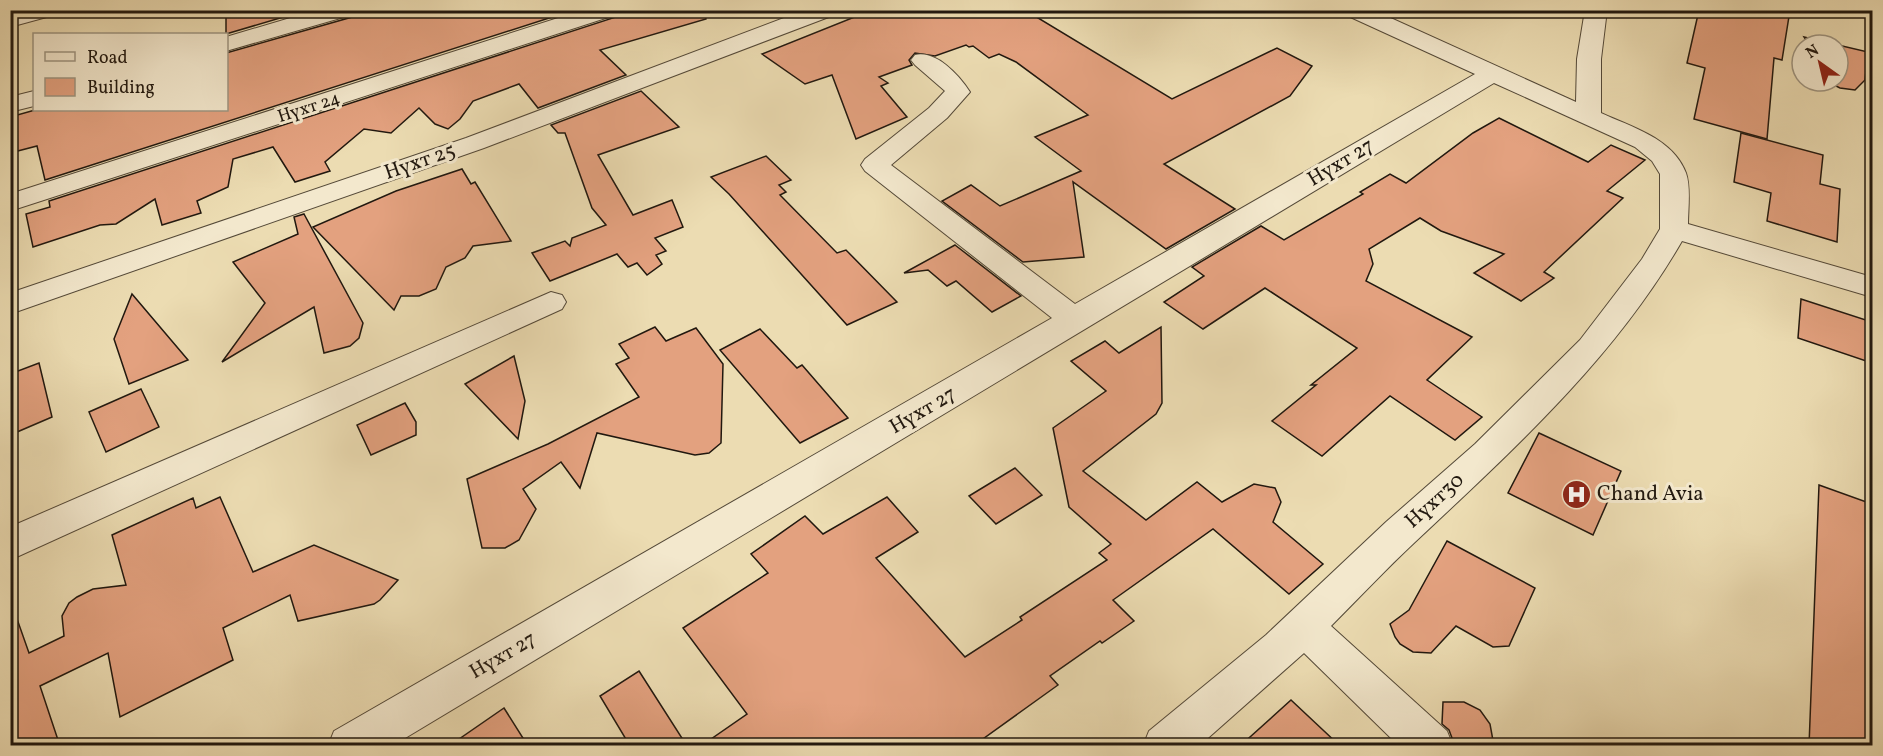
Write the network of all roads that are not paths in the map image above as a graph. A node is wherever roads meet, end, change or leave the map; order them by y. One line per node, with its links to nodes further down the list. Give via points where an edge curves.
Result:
1 (46, 10): 7 (street)
2 (343, 10): 8 (street)
3 (607, 10): 14 (street, Нүхт 24)
4 (826, 10): 18 (street, Нүхт 25, via 475,143)
5 (1354, 10): 10 (street)
6 (1596, 10): 13 (street, via 1589,59)
7 (10, 20)
8 (228, 43)
9 (923, 60): 19 (street, via 958,92 874,165)
10 (1494, 73): 13 (street); 19 (street, Нүхт 27)
11 (33, 98): 12 (street)
12 (10, 105)
13 (1588, 115): 15 (street, via 1644,142 1663,156 1673,174)
14 (10, 203)
15 (1674, 229): 16 (street); 21 (street, Нүхт30, via 1653,266 1592,348 1486,454)
16 (1872, 287)
17 (551, 302): 20 (street)
18 (10, 304)
19 (1075, 320): 22 (street, Нүхт 27)
20 (10, 544)
21 (1302, 625): 23 (street, Нүхт30, via 1281,648); 24 (street)
22 (350, 746)
23 (1165, 746)
24 (1431, 746)

